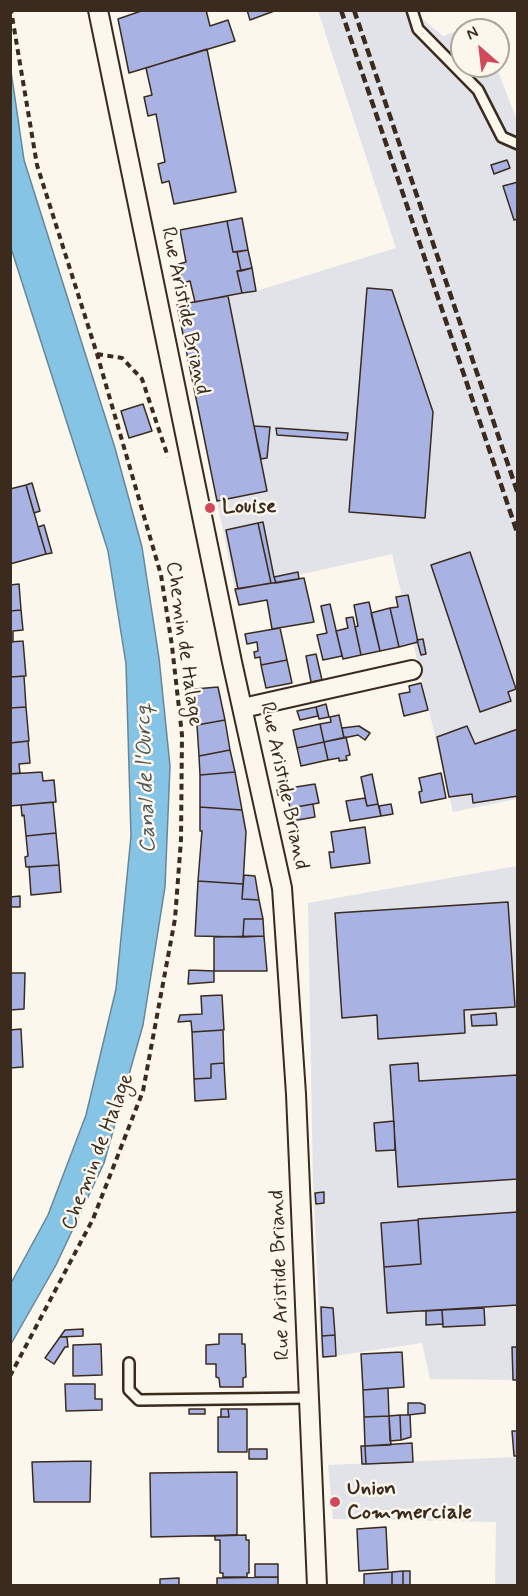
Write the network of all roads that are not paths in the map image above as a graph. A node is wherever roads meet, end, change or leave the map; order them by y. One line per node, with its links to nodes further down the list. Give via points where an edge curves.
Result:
1 (98, 10): 5 (street, Rue Aristide Briand)
2 (411, 10): 3 (lane, via 418,29 478,90 502,137)
3 (518, 144)
4 (412, 670): 5 (street)
5 (243, 708): 7 (street, Rue Aristide Briand, via 282,888 296,1094)
6 (129, 1363): 7 (lane, via 129,1390 139,1400)
7 (309, 1398): 8 (street, Rue Aristide Briand)
8 (317, 1586)

